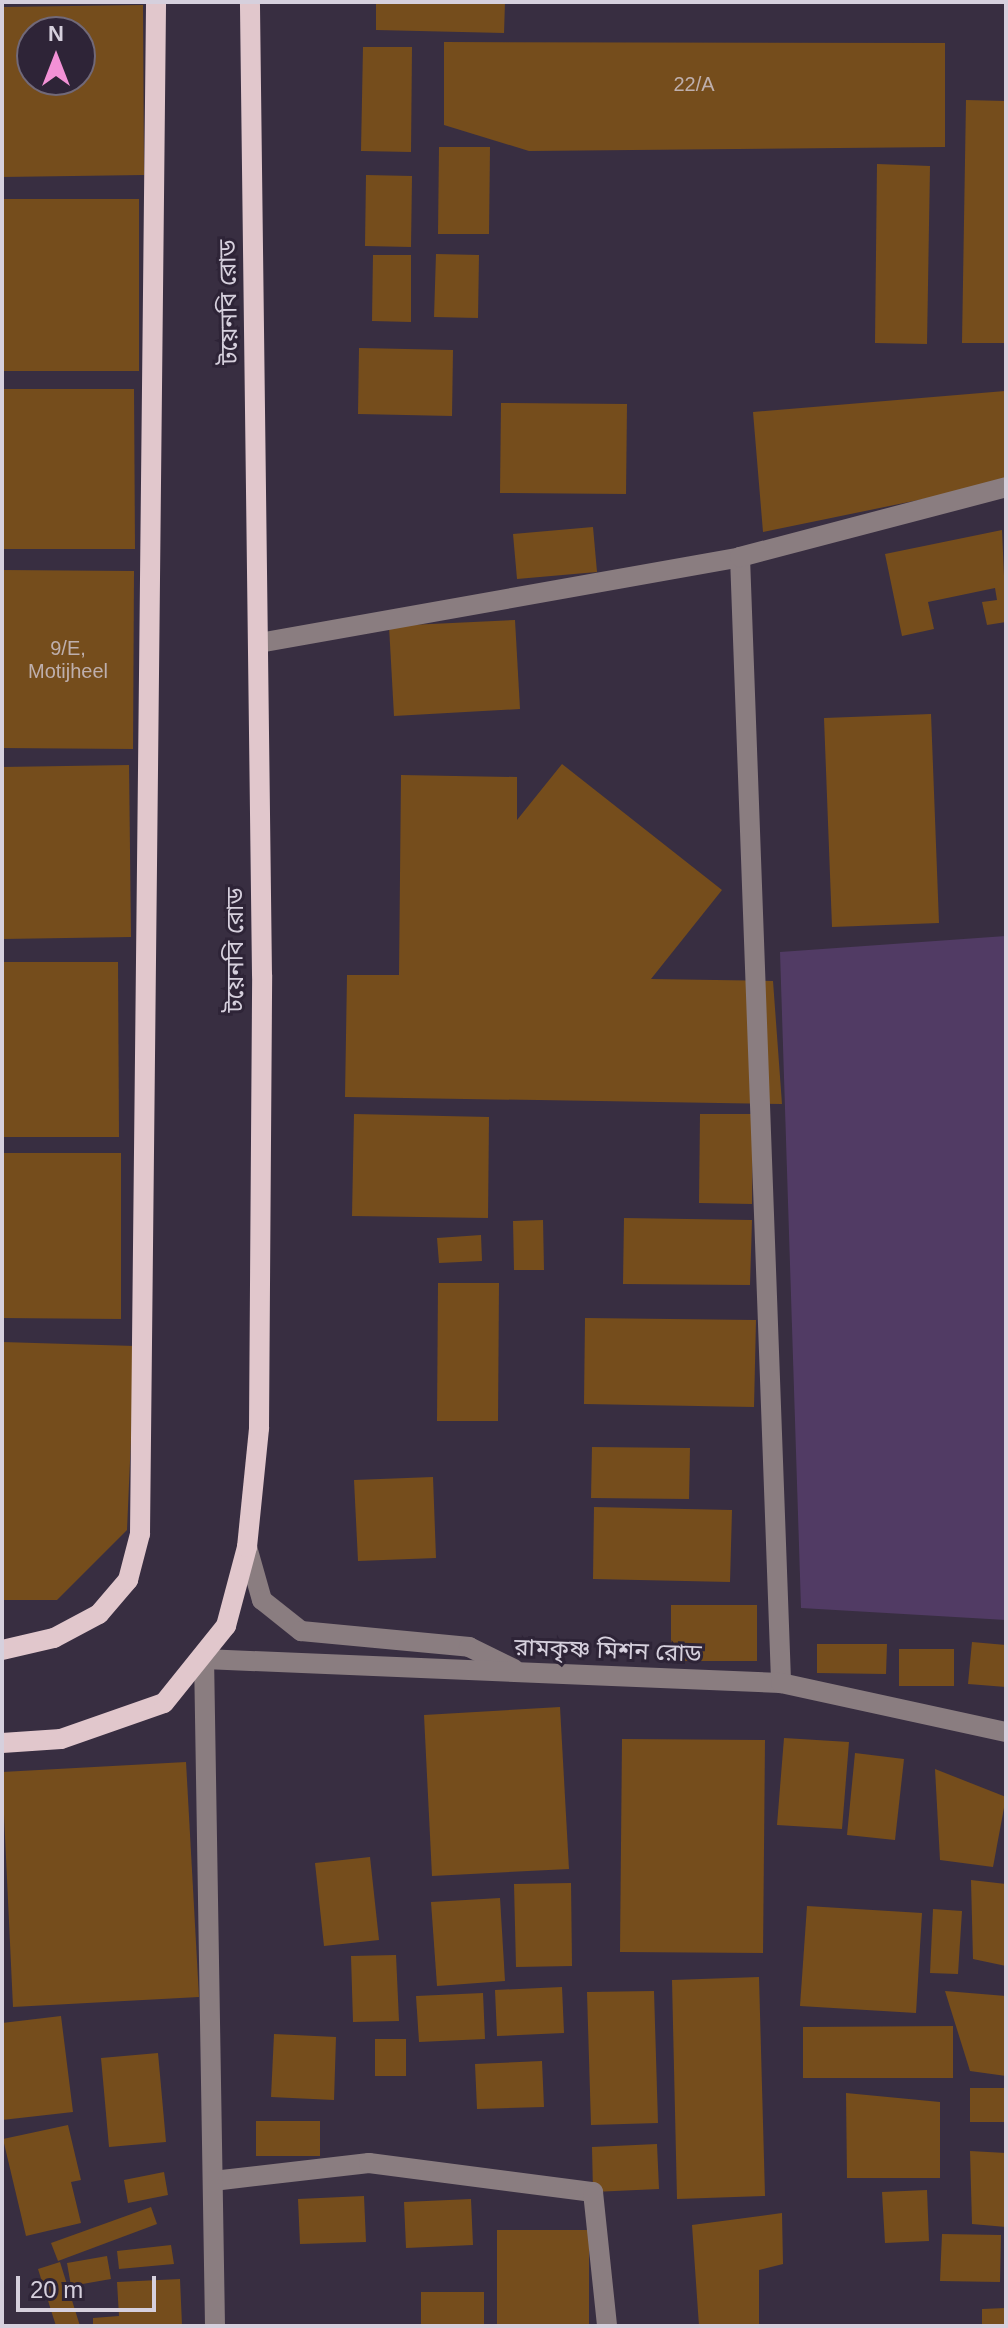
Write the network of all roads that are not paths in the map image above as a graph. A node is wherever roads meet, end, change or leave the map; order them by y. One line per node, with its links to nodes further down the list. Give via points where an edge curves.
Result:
1 (156, 2): 7 (main road, via 140,1534 128,1580 99,1614 54,1638)
2 (250, 2): 5 (main road, টয়েনবি রোড)
3 (1006, 487): 4 (street)
4 (740, 557): 5 (street); 10 (street)
5 (259, 643): 6 (main road, টয়েনবি রোড, via 259,1428)
6 (247, 1547): 8 (main road, টয়েনবি রোড, via 239,1598); 9 (street, via 262,1600 301,1631 469,1647)
7 (2, 1650)
8 (204, 1659): 9 (street, রামকৃষ্ণ মিশন রোড); 12 (main road, টয়েনবি রোড, via 164,1703 125,1722 61,1739); 13 (street)
9 (520, 1672): 10 (street, রামকৃষ্ণ মিশন রোড)
10 (781, 1683): 11 (street, রামকৃষ্ণ মিশন রোড)
11 (1006, 1732)
12 (2, 1743)
13 (213, 2181): 14 (street); 15 (street, via 369,2163 593,2192)
14 (215, 2326)
15 (607, 2326)

